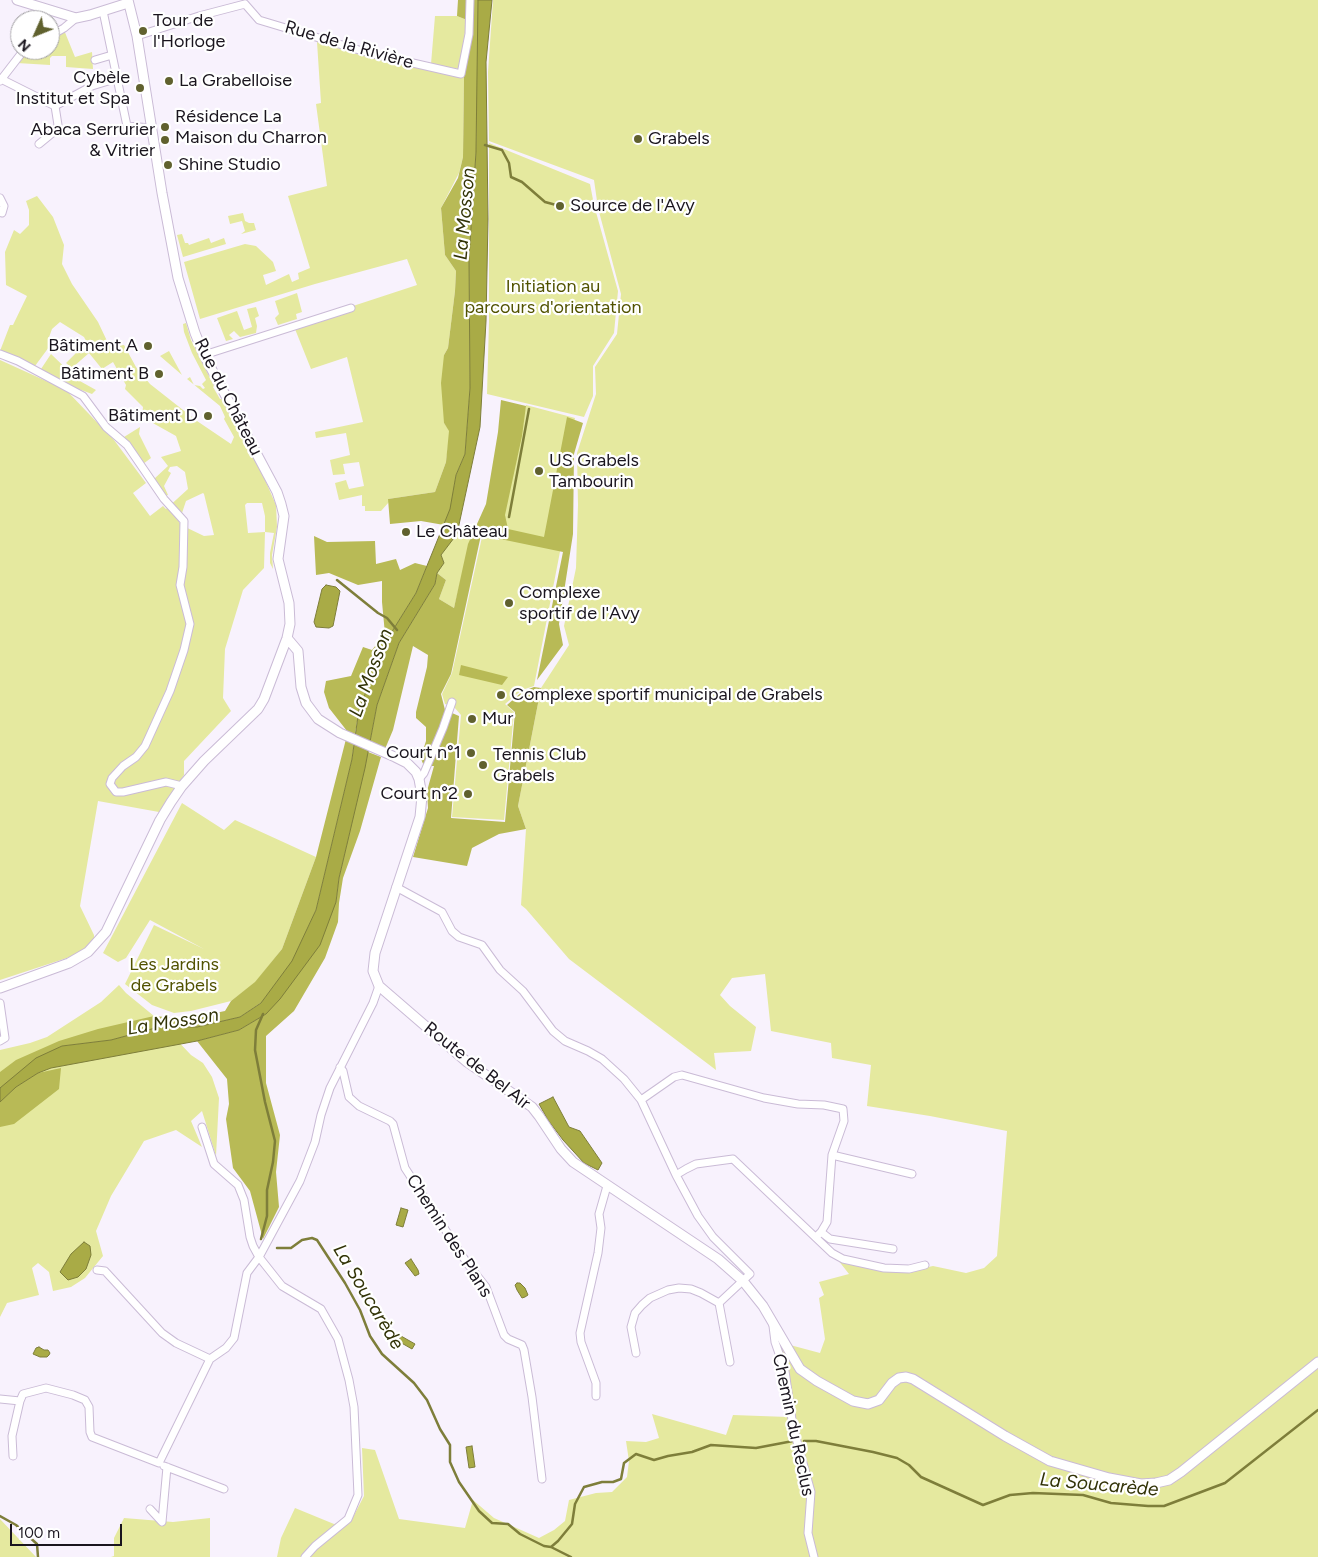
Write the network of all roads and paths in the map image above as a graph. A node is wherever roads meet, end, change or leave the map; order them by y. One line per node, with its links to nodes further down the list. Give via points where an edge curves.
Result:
1 (17, 0): 6 (street)
2 (470, 0): 4 (street, Rue de la Rivière, via 469,34 461,74 368,53 259,20)
3 (128, 1): 5 (street); 8 (street, Rue du Château)
4 (245, 2): 8 (street)
5 (103, 11): 6 (street); 9 (street)
6 (76, 18): 7 (street)
7 (60, 30)
8 (137, 36): 15 (street, Rue du Château)
9 (112, 55): 11 (street); 12 (street)
10 (16, 60): 13 (street)
11 (95, 60)
12 (118, 78): 14 (street, via 92,86); 15 (street, via 128,126)
13 (1, 80): 14 (street)
14 (55, 106): 16 (street, via 56,130)
15 (151, 128): 21 (street, Rue du Château, via 178,278)
16 (39, 144)
17 (0, 198): 18 (street, via 4,206)
18 (2, 213)
19 (351, 308): 21 (street)
20 (0, 354): 25 (street, via 83,396 106,427 126,445 164,499 184,521 180,585 190,624 184,650 145,746 123,766 110,784 116,792 166,782)
21 (204, 355): 22 (street, Rue du Château, via 281,504 284,516 278,559 289,603)
22 (287, 638): 24 (street, via 298,651 301,687 306,703 318,719 340,733 407,763); 25 (street, Rue du Château, via 258,709)
23 (452, 702): 24 (street, via 424,773)
24 (417, 775): 26 (street, via 422,796 420,817)
25 (182, 786): 28 (street, Rue du Château, via 160,820 106,932 88,952 69,963)
26 (396, 887): 27 (street, via 372,965); 32 (street, via 442,912 459,937 482,945 500,970 523,991 553,1032 564,1041 602,1059)
27 (379, 986): 31 (street); 37 (street, Route de Bel Air, via 467,1062 528,1104 573,1162)
28 (0, 988)
29 (0, 1003): 30 (street, via 5,1038)
30 (0, 1041)
31 (340, 1067): 40 (street, via 300,1181); 56 (street, Chemin des Plans, via 348,1097 393,1124 405,1168 486,1287 504,1335 522,1345)
32 (641, 1100): 34 (street, via 682,1075 764,1098 843,1109 844,1121); 36 (street)
33 (202, 1127): 40 (street, via 214,1164 238,1185 250,1237)
34 (832, 1155): 35 (street); 38 (street, via 827,1222)
35 (912, 1174)
36 (676, 1175): 38 (street, via 696,1164 733,1159); 43 (street, via 713,1237 750,1274)
37 (607, 1186): 43 (street, Route de Bel Air, via 718,1259); 50 (street, via 599,1214 598,1253 580,1333 596,1383)
38 (818, 1235): 39 (street); 41 (street, via 832,1253 843,1260 884,1268)
39 (893, 1249)
40 (260, 1257): 47 (street, via 246,1274 234,1338); 59 (street, via 282,1286 321,1310 338,1339 354,1407 358,1495 348,1519)
41 (926, 1266)
42 (97, 1270): 47 (street, via 105,1271 162,1333)
43 (743, 1281): 44 (street); 45 (street, Route de Bel Air)
44 (719, 1303): 46 (street, via 701,1293 679,1288 650,1298 635,1313 631,1327); 48 (street)
45 (772, 1323): 49 (street, Route de Bel Air, via 800,1368 853,1401 868,1404 878,1400 892,1383 906,1377 1050,1461 1142,1484 1156,1484 1181,1472); 60 (street, Chemin du Reclus, via 785,1371 793,1427 811,1492 808,1533)
46 (636, 1353)
47 (210, 1359): 54 (street)
48 (730, 1362)
49 (1318, 1362)
50 (596, 1396)
51 (0, 1399): 52 (street)
52 (20, 1401): 53 (street, via 12,1436); 54 (street, via 24,1394 46,1388 85,1400 89,1407 92,1437)
53 (13, 1456)
54 (158, 1464): 55 (street)
55 (167, 1468): 57 (street); 58 (street, via 162,1522)
56 (542, 1479)
57 (224, 1489)
58 (150, 1509)
59 (306, 1557)
60 (814, 1557)

